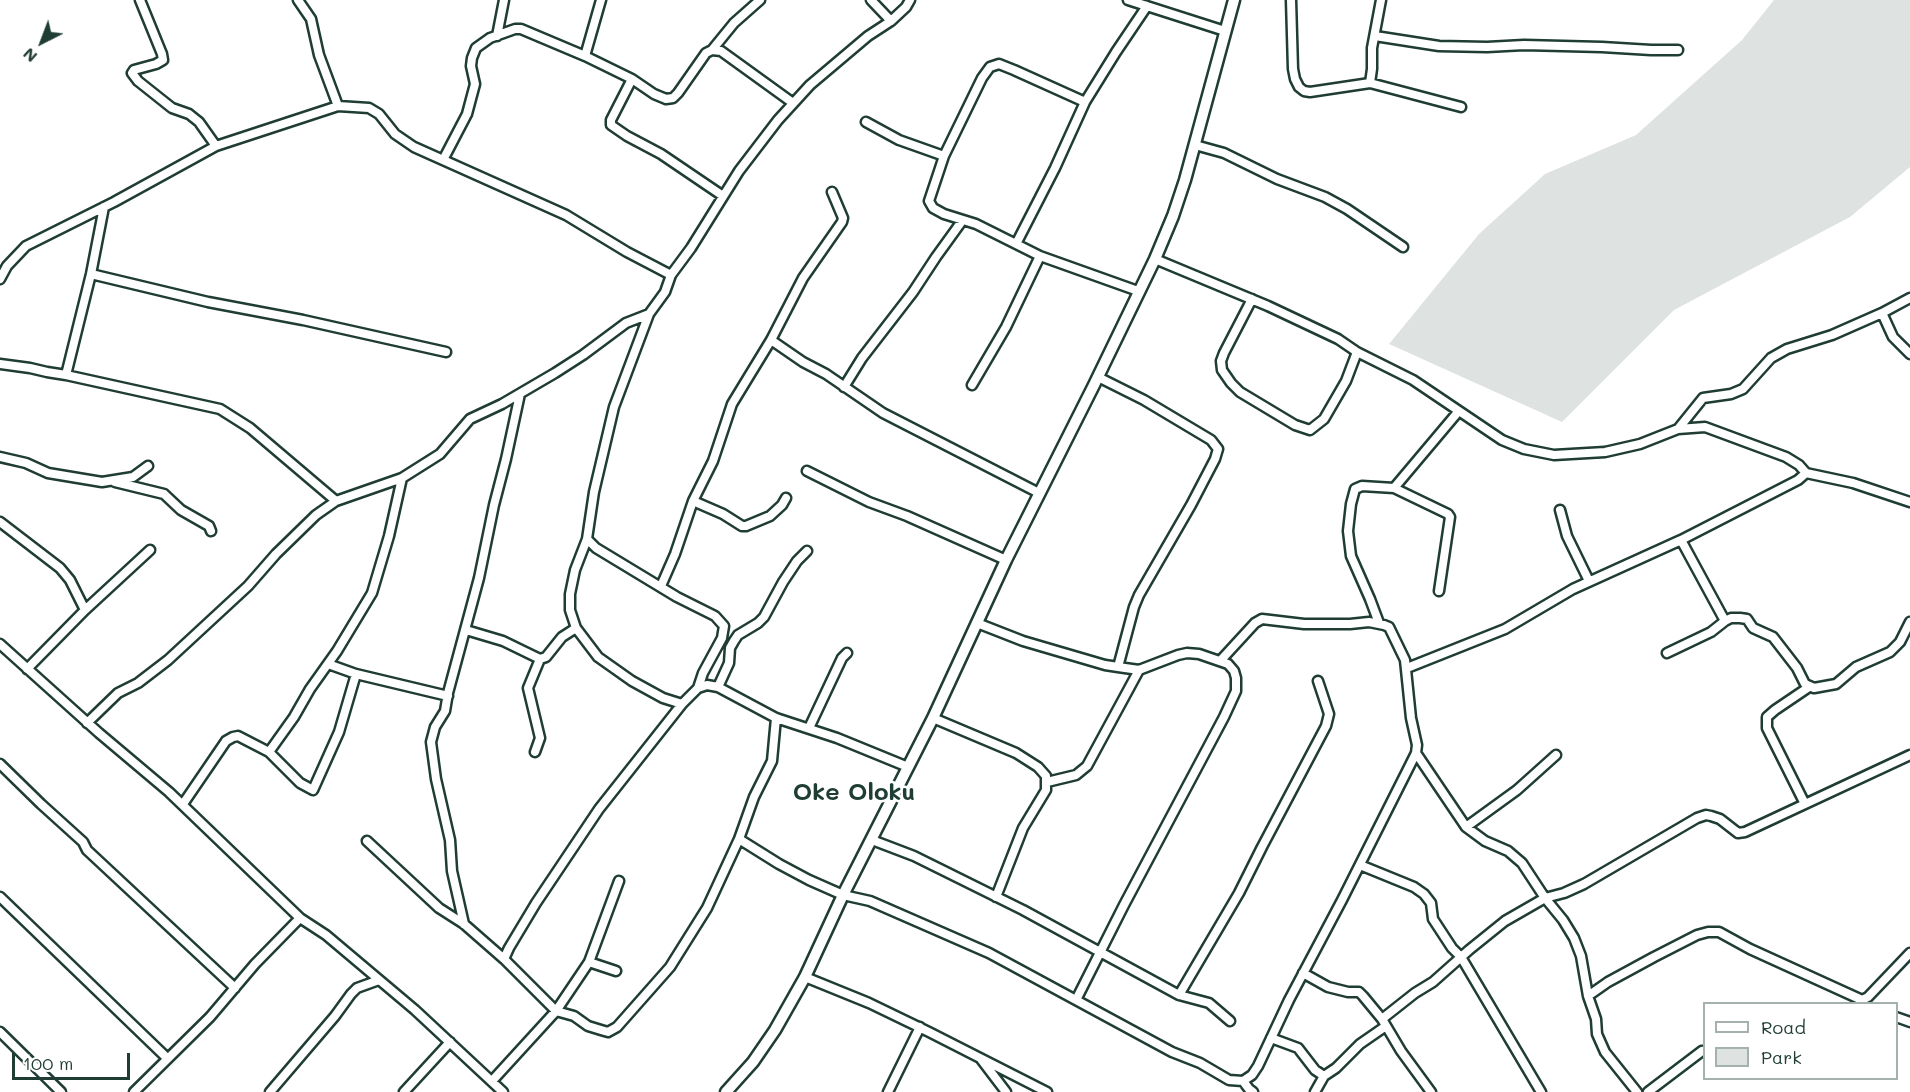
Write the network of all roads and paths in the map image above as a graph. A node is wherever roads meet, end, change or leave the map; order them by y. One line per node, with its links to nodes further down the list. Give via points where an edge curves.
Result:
1 (140, 0): 28 (street, via 163,60 132,73 172,108 199,122)
2 (298, 0): 24 (street, via 311,19 319,55)
3 (504, 0): 15 (street)
4 (601, 0): 19 (street)
5 (759, 0): 17 (street)
6 (872, 0): 13 (street)
7 (910, 0): 13 (street)
8 (1128, 0): 12 (street)
9 (1234, 0): 14 (street)
10 (1290, 0): 21 (street, via 1293,69 1299,87 1310,92)
11 (1381, 0): 16 (street)
12 (1147, 6): 14 (street); 22 (street)
13 (891, 21): 23 (street, via 810,84)
14 (1225, 31): 27 (street)
15 (497, 36): 19 (street, via 521,29); 30 (street, via 477,48 472,58 475,84 468,114)
16 (1375, 36): 18 (street, via 1439,46); 21 (street)
17 (712, 50): 20 (street, via 673,98 654,94); 23 (street, via 721,51)
18 (1678, 50)
19 (585, 56): 20 (street)
20 (632, 79): 32 (street, via 611,125)
21 (1370, 83): 25 (street)
22 (1085, 102): 29 (street, via 999,64 990,67); 35 (street)
23 (793, 104): 32 (street)
24 (338, 106): 28 (street); 30 (street, via 369,108 403,141)
25 (1461, 107)
26 (866, 122): 29 (street, via 899,140)
27 (1195, 145): 36 (street, via 1224,153 1276,179 1325,197); 38 (street)
28 (216, 146): 33 (street)
29 (944, 156): 34 (street, via 929,201 933,208)
30 (443, 160): 40 (street, via 566,215)
31 (832, 192): 47 (street, via 842,222 803,278)
32 (723, 196): 40 (street)
33 (104, 207): 39 (street); 41 (street, via 26,246)
34 (962, 221): 35 (street); 55 (street)
35 (1016, 244): 37 (street)
36 (1403, 247)
37 (1040, 256): 42 (street); 54 (street, via 1006,327)
38 (1155, 259): 42 (street); 44 (street)
39 (91, 274): 48 (street); 52 (street)
40 (671, 275): 46 (street)
41 (0, 279)
42 (1138, 291): 53 (street)
43 (1910, 298): 45 (street)
44 (1252, 299): 49 (street); 49 (street, via 1224,353 1222,370 1240,392 1295,425 1310,430 1324,419)
45 (1882, 313): 50 (street, via 1893,337); 58 (street, via 1832,335 1786,349 1771,358 1743,389 1702,398)
46 (650, 314): 56 (street, via 626,323); 74 (street, via 614,407)
47 (771, 340): 55 (street); 69 (street, via 732,404 713,461)
48 (446, 352)
49 (1357, 352): 57 (street, via 1413,380)
50 (1910, 354)
51 (0, 364): 52 (street)
52 (66, 375): 68 (street, via 212,405 250,428)
53 (1098, 377): 66 (street); 95 (street, via 1211,440 1218,449 1137,601)
54 (972, 385)
55 (844, 387): 66 (street, via 883,413)
56 (520, 394): 63 (street, via 470,419 440,453); 88 (street)
57 (1458, 412): 58 (street, via 1502,440 1554,455 1605,452); 65 (street)
58 (1678, 429): 62 (street, via 1705,427 1786,458)
59 (0, 457): 64 (street, via 26,463 48,474)
60 (147, 466): 64 (street, via 133,477)
61 (807, 471): 78 (street)
62 (1806, 473): 70 (street); 75 (street)
63 (402, 478): 68 (street); 94 (street, via 372,593)
64 (112, 481): 73 (street, via 164,494)
65 (1394, 488): 81 (street, via 1450,517); 86 (street, via 1355,489 1348,531 1351,556)
66 (1039, 494): 78 (street)
67 (786, 498): 69 (street, via 770,516 746,526)
68 (336, 501): 108 (street, via 302,528 248,586 168,660 118,693)
69 (693, 501): 80 (street)
70 (1910, 502)
71 (1560, 510): 79 (street, via 1567,536)
72 (0, 522): 82 (street, via 60,568)
73 (212, 531)
74 (587, 539): 80 (street); 87 (street, via 570,594)
75 (1681, 540): 79 (street); 83 (street)
76 (150, 550): 82 (street)
77 (807, 550): 101 (street, via 764,617 734,641)
78 (1006, 561): 85 (street)
79 (1589, 581): 96 (street, via 1505,629)
80 (661, 586): 103 (street, via 715,616 724,626)
81 (1438, 591)
82 (85, 610): 97 (street)
83 (1725, 621): 91 (street); 102 (street, via 1747,620 1753,628 1773,637)
84 (1910, 622): 102 (street, via 1890,652 1856,667 1836,684)
85 (977, 623): 95 (street, via 1023,641); 107 (street)
86 (1379, 623): 93 (street, via 1304,624 1262,619); 96 (street, via 1389,627)
87 (576, 628): 92 (street); 105 (street, via 611,668 663,698)
88 (466, 630): 92 (street, via 503,640); 104 (street)
89 (0, 644): 97 (street)
90 (847, 653): 109 (street)
91 (1667, 653)
92 (540, 659): 111 (street, via 528,688 540,738)
93 (1221, 660): 98 (street, via 1187,653); 132 (street, via 1234,671 1236,691)
94 (328, 664): 99 (street); 110 (street)
95 (1118, 667): 98 (street)
96 (1407, 668): 112 (street)
97 (27, 669): 108 (street)
98 (1139, 669): 117 (street, via 1087,766 1076,775)
99 (356, 674): 104 (street); 110 (street, via 339,732 313,790 300,783)
100 (1318, 681): 142 (street, via 1329,714 1326,726 1250,873)
101 (718, 687): 103 (street); 106 (street)
102 (1809, 687): 119 (street, via 1767,717 1767,728)
103 (698, 688): 105 (street)
104 (448, 696): 131 (street, via 431,742)
105 (682, 704): 135 (street, via 599,809)
106 (776, 718): 109 (street); 121 (street, via 772,761)
107 (933, 718): 116 (street); 117 (street, via 1016,753 1044,772)
108 (87, 723): 118 (street)
109 (809, 728): 116 (street)
110 (270, 752): 118 (street, via 238,736 226,741)
111 (536, 752)
112 (1416, 753): 120 (street); 124 (street)
113 (1910, 754): 119 (street)
114 (1556, 755): 120 (street)
115 (0, 764): 141 (street)
116 (908, 767): 122 (street)
117 (1047, 782): 128 (street, via 1023,828)
118 (183, 804): 130 (street)
119 (1805, 804): 129 (street, via 1738,833 1720,819 1706,815 1584,884)
120 (1466, 827): 129 (street, via 1522,863)
121 (739, 839): 126 (street, via 779,864); 146 (street, via 707,908 670,967 617,1027 608,1032)
122 (872, 840): 126 (street); 128 (street, via 914,856)
123 (367, 841): 131 (street, via 439,908)
124 (1360, 865): 134 (street, via 1424,894 1431,903 1433,919); 138 (street)
125 (620, 881): 136 (street)
126 (843, 895): 139 (street); 144 (street, via 870,901 934,928)
127 (0, 897): 155 (street)
128 (996, 897): 132 (street)
129 (1545, 898): 134 (street, via 1505,921); 143 (street, via 1574,938)
130 (300, 918): 140 (street); 141 (street)
131 (464, 924): 135 (street)
132 (1100, 953): 142 (street); 144 (street)
133 (1910, 953): 145 (street)
134 (1461, 957): 148 (street); 171 (street)
135 (504, 959): 146 (street)
136 (589, 962): 137 (street); 146 (street)
137 (616, 971)
138 (1303, 973): 148 (street, via 1328,987 1359,992); 151 (street)
139 (805, 977): 149 (street); 164 (street, via 775,1030)
140 (379, 980): 152 (street); 161 (street, via 351,994)
141 (235, 988): 155 (street)
142 (1179, 995): 147 (street, via 1209,1003)
143 (1588, 996): 145 (street, via 1697,935 1719,932); 172 (street, via 1605,1052)
144 (1076, 1000): 158 (street, via 1229,1080)
145 (1866, 1002)
146 (556, 1011): 157 (street)
147 (1230, 1021)
148 (1384, 1023): 156 (street); 170 (street)
149 (920, 1027): 154 (street); 165 (street)
150 (0, 1032): 159 (street)
151 (1271, 1038): 156 (street, via 1299,1048); 158 (street, via 1252,1075)
152 (450, 1042): 157 (street); 162 (street)
153 (1702, 1051): 173 (street)
154 (979, 1056): 166 (street); 167 (street)
155 (167, 1058): 160 (street)
156 (1324, 1076): 169 (street)
157 (492, 1081): 163 (street)
158 (1243, 1081): 168 (street)
159 (61, 1092)
160 (134, 1092)
161 (270, 1092)
162 (404, 1092)
163 (503, 1092)
164 (726, 1092)
165 (888, 1092)
166 (1006, 1092)
167 (1047, 1092)
168 (1253, 1092)
169 (1315, 1092)
170 (1431, 1092)
171 (1541, 1092)
172 (1637, 1092)
173 (1648, 1092)

